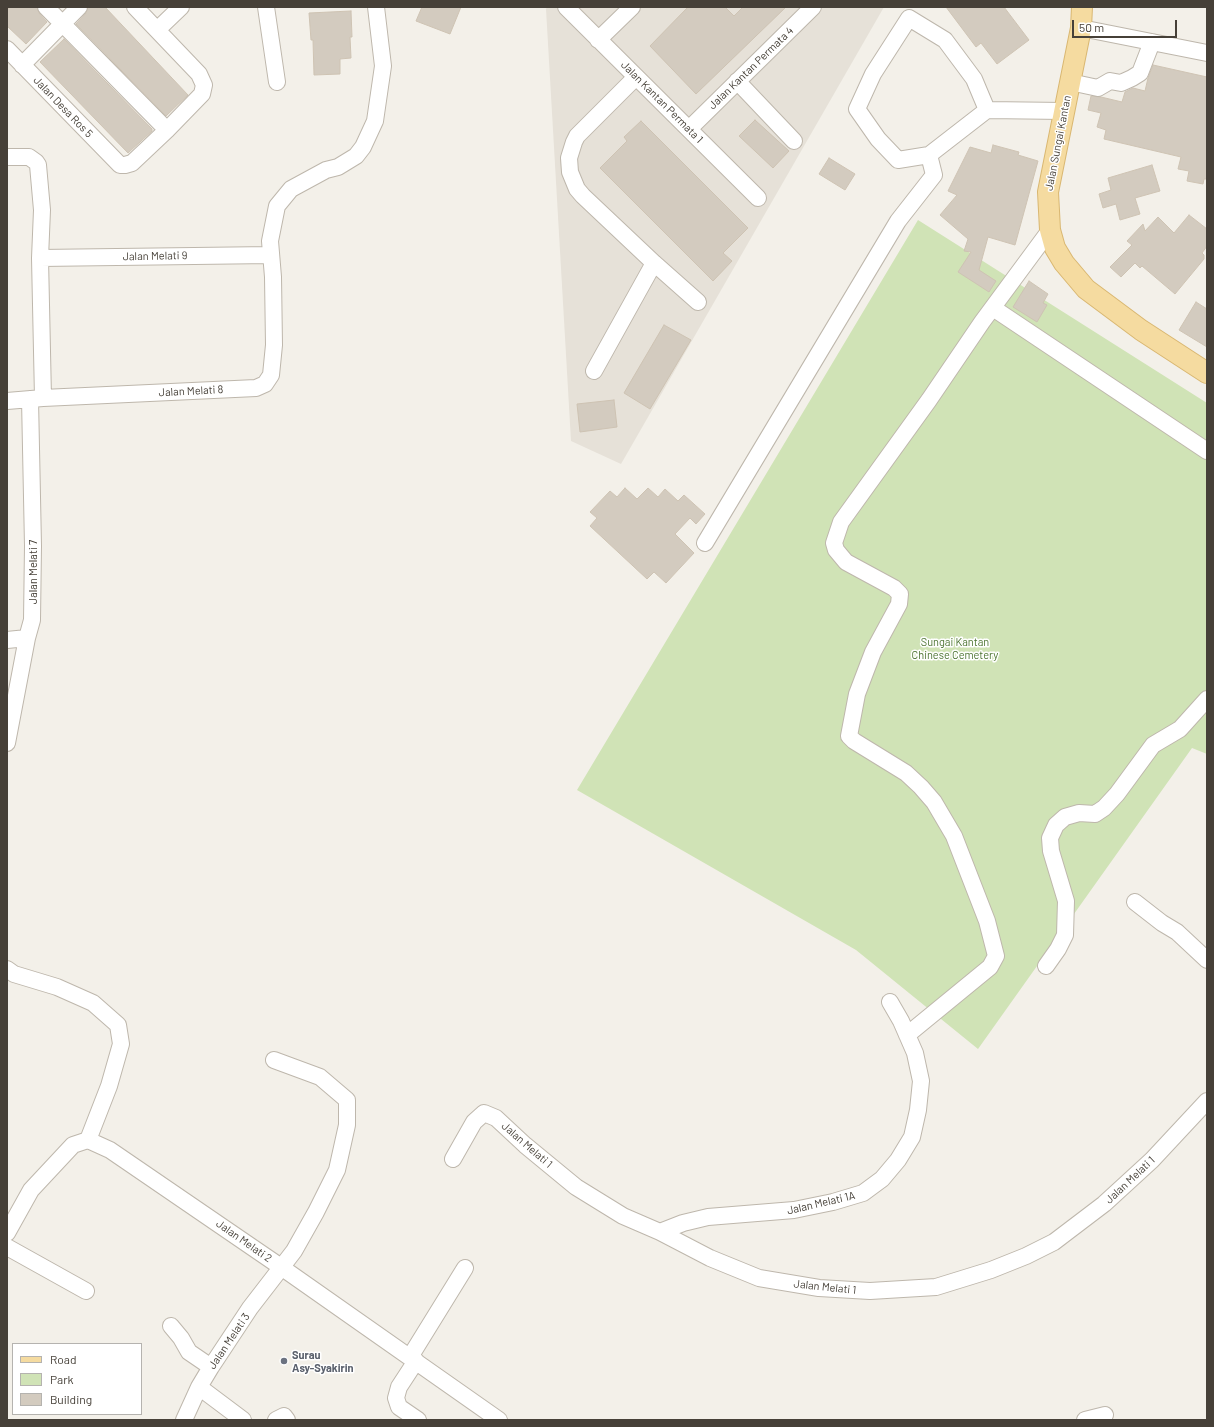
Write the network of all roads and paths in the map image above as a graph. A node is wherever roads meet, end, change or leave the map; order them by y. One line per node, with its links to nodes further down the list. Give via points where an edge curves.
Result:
1 (46, 7): 11 (street)
2 (79, 7): 11 (street)
3 (135, 7): 13 (street)
4 (181, 7): 13 (street)
5 (266, 7): 21 (street)
6 (376, 7): 32 (street, Jalan Melati 8, via 383,66 376,121 356,156 291,189 276,206 270,241)
7 (566, 7): 14 (street, Jalan Kantan Permata 1)
8 (632, 7): 14 (street)
9 (813, 7): 20 (street, Jalan Kantan Permata 4)
10 (1082, 7): 12 (main road, Jalan Sungai Kantan)
11 (62, 23): 18 (street); 26 (street)
12 (1081, 28): 15 (street); 22 (main road, Jalan Sungai Kantan)
13 (157, 30): 26 (street, via 199,74 204,85 202,94)
14 (598, 40): 19 (street, Jalan Kantan Permata 1)
15 (1152, 42): 17 (street); 22 (street, via 1140,73 1132,78 1121,83 1110,81 1098,88)
16 (7, 49): 18 (street, Jalan Desa Ros 5)
17 (1207, 53)
18 (22, 65): 26 (street, Jalan Desa Ros 5, via 120,165 132,163)
19 (636, 77): 25 (street, Jalan Kantan Permata 1); 34 (street, via 578,136 569,158 570,172 583,196)
20 (737, 81): 25 (street, Jalan Kantan Permata 4); 27 (street)
21 (277, 82)
22 (1070, 82): 24 (main road, Jalan Sungai Kantan)
23 (987, 110): 24 (street); 28 (street); 28 (street, via 974,79 945,40 909,18 873,74 857,109 878,139 898,160)
24 (1064, 111): 31 (main road, Jalan Sungai Kantan, via 1048,192)
25 (689, 129): 30 (street, Jalan Kantan Permata 1)
26 (167, 130)
27 (794, 141)
28 (929, 155): 42 (street, via 934,175 898,221)
29 (7, 157): 33 (street, via 29,157 38,165 42,210)
30 (758, 198)
31 (1050, 230): 36 (street); 38 (main road, Jalan Sungai Kantan, via 1055,248 1064,263 1086,289 1141,330)
32 (271, 255): 33 (street, Jalan Melati 9); 39 (street, Jalan Melati 8, via 274,345 271,376 265,384 256,388)
33 (40, 258): 39 (street)
34 (654, 263): 35 (street); 37 (street)
35 (698, 302)
36 (993, 308): 41 (street); 52 (street, via 841,522 834,543 836,550 846,562 894,588 900,594 899,604 873,652 857,694 849,736 906,773 934,802 954,836 987,920 996,956 990,967)
37 (594, 371)
38 (1207, 373)
39 (37, 398): 40 (street, Jalan Melati 8); 43 (street, Jalan Melati 7, via 32,620)
40 (7, 401)
41 (1207, 451)
42 (705, 543)
43 (27, 638): 44 (street); 46 (street, Jalan Melati 7)
44 (7, 640)
45 (1207, 699): 49 (street, via 1180,729 1153,745 1104,808 1095,814 1079,813 1065,817 1056,825 1050,838 1051,851 1066,901 1064,935)
46 (7, 743)
47 (1135, 902): 48 (street, via 1177,932)
48 (1207, 960)
49 (1046, 966)
50 (7, 969): 55 (street, via 14,974 57,987 93,1003 118,1025 121,1044 110,1086)
51 (890, 1002): 52 (street, Jalan Melati 1A)
52 (907, 1035): 57 (street, Jalan Melati 1A, via 915,1053 921,1081 918,1110 912,1137 882,1179 863,1193 833,1202 794,1210 708,1217 682,1223)
53 (274, 1060): 60 (street, Jalan Melati 3, via 320,1077 347,1100 347,1125 337,1170 294,1251)
54 (1207, 1101): 57 (street, Jalan Melati 1, via 1147,1165 1104,1204 1054,1242 991,1270 936,1287 870,1291 819,1288 759,1278 710,1258)
55 (88, 1140): 58 (street, via 73,1145 31,1190); 60 (street, Jalan Melati 2, via 110,1150)
56 (453, 1159): 57 (street, Jalan Melati 1, via 474,1122 484,1113 496,1118 576,1187 624,1216)
57 (660, 1232)
58 (7, 1233)
59 (7, 1247): 62 (street)
60 (281, 1267): 64 (street, Jalan Melati 2); 65 (street, Jalan Melati 3)
61 (465, 1268): 64 (street)
62 (86, 1291)
63 (171, 1326): 65 (street, via 189,1352)
64 (413, 1359): 72 (street, via 396,1398 399,1407); 73 (street, Jalan Melati 2)
65 (211, 1367): 66 (street, Jalan Melati 3)
66 (199, 1387): 68 (street, Jalan Melati 3); 69 (street)
67 (1105, 1416): 74 (street)
68 (184, 1420)
69 (243, 1420)
70 (276, 1420): 71 (street, via 284,1416)
71 (287, 1420)
72 (418, 1420)
73 (499, 1420)
74 (1085, 1420)

